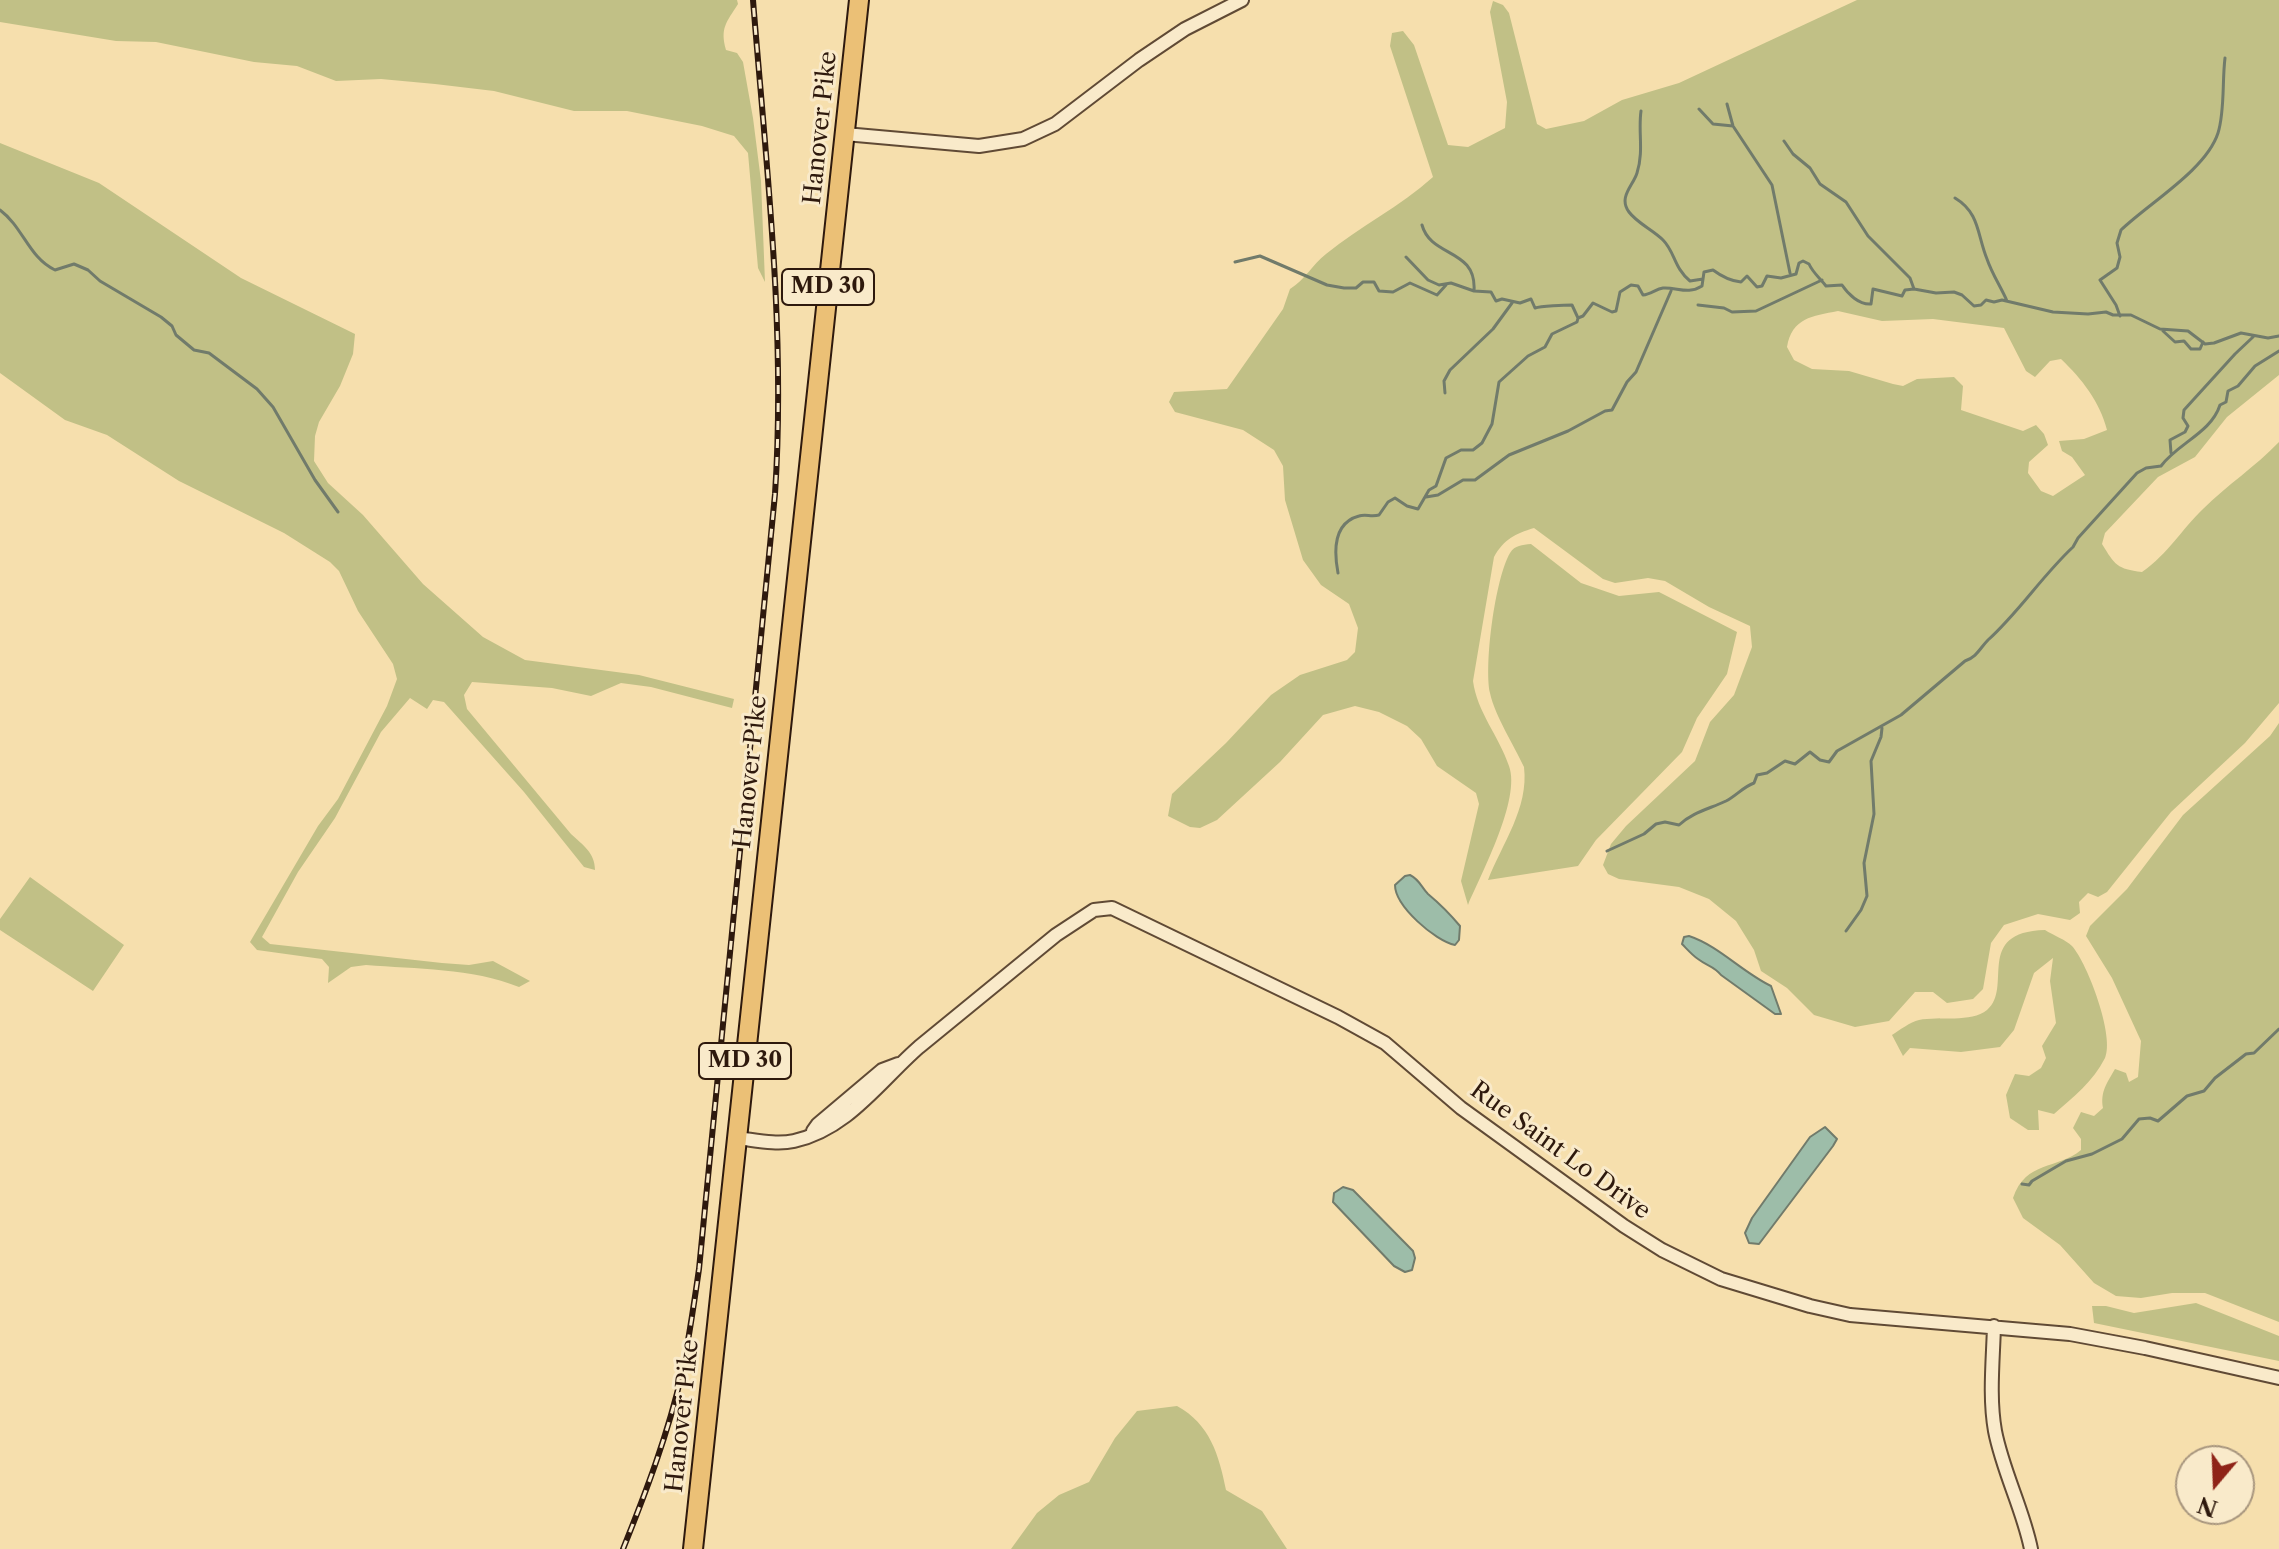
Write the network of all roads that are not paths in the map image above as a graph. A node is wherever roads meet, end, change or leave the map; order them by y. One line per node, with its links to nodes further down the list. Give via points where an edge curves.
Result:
1 (859, 0): 3 (highway, Hanover Pike / MD 30)
2 (1242, 0): 3 (street, via 1185,29 1055,124 1023,139 979,146)
3 (845, 134): 4 (highway, Hanover Pike / MD 30)
4 (737, 1138): 5 (street, Rue Saint Lo Drive, via 794,1141 834,1124 1056,935 1094,910 1112,908 1376,1038 1531,1159 1624,1226 1693,1267 1755,1291 1850,1315); 7 (highway, Hanover Pike / MD 30)
5 (1994, 1326): 6 (street, Rue Saint Lo Drive, via 2070,1334); 8 (street, via 1995,1432)
6 (2279, 1378)
7 (693, 1549)
8 (2031, 1549)

